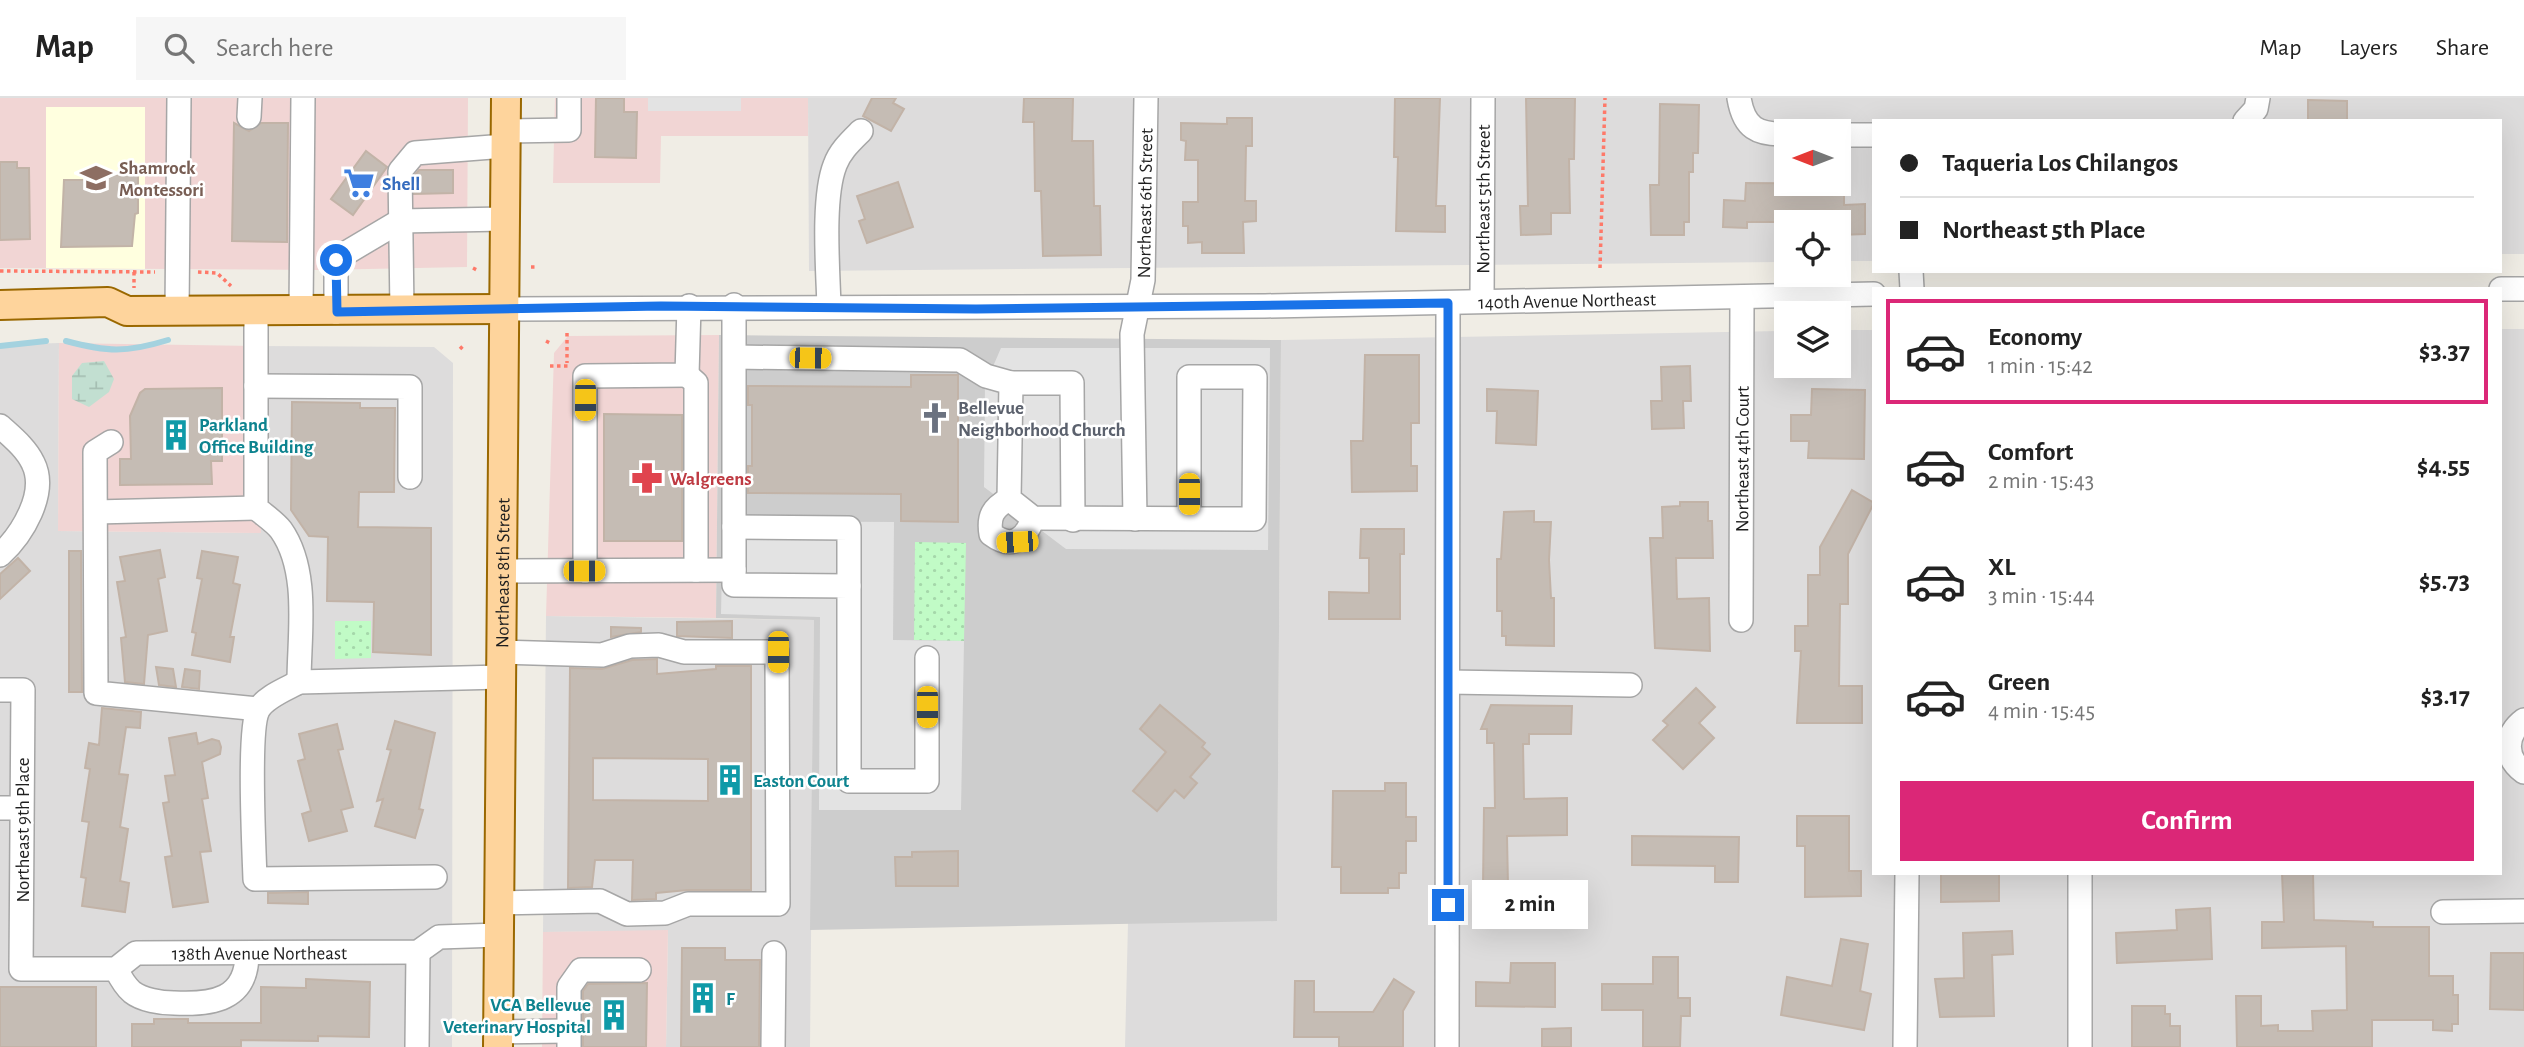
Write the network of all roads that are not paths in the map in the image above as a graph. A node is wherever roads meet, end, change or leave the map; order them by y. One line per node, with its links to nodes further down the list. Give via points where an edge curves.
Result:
1 (178, 98): 30 (street)
2 (303, 98): 32 (street)
3 (506, 98): 14 (main road, Northeast 8th Street)
4 (569, 98): 14 (street, via 569,131)
5 (1146, 98): 28 (street, Northeast 6th Street, via 1143,280)
6 (1483, 98): 22 (street, Northeast 5th Street)
7 (2258, 98): 9 (street)
8 (1741, 105): 11 (street, via 1745,121 1752,127)
9 (2247, 119)
10 (861, 131): 27 (street, via 840,156 830,186)
11 (1774, 133)
12 (1852, 135): 13 (street)
13 (1872, 135)
14 (505, 138): 15 (main road, Northeast 8th Street); 16 (street, via 415,153 400,171)
15 (504, 219): 16 (street); 29 (main road, Northeast 8th Street)
16 (400, 222): 33 (street); 34 (street, via 336,260)
17 (2502, 289): 18 (street)
18 (2524, 289)
19 (1872, 294): 20 (street, 140th Avenue Northeast)
20 (1742, 297): 22 (street, 140th Avenue Northeast); 57 (street, Northeast 4th Court)
21 (131, 301): 24 (main road, 140th Avenue Northeast); 30 (main road, 140th Avenue Northeast); 35 (main road, 140th Avenue Northeast, via 107,321)
22 (1482, 302): 23 (street, 140th Avenue Northeast)
23 (1448, 303): 28 (street, 140th Avenue Northeast); 61 (street)
24 (0, 305)
25 (689, 306): 26 (street, 140th Avenue Northeast); 29 (street, 140th Avenue Northeast); 37 (street)
26 (734, 306): 27 (street, 140th Avenue Northeast); 36 (street)
27 (829, 307): 28 (street, 140th Avenue Northeast)
28 (1137, 307): 48 (street, Northeast 6th Street, via 1132,334)
29 (503, 309): 33 (main road, 140th Avenue Northeast); 54 (main road, Northeast 8th Street)
30 (177, 311): 31 (main road, 140th Avenue Northeast)
31 (256, 311): 32 (main road, 140th Avenue Northeast); 39 (street)
32 (301, 311): 34 (main road, 140th Avenue Northeast)
33 (402, 311): 34 (main road, 140th Avenue Northeast)
34 (337, 312)
35 (0, 319)
36 (735, 357): 38 (street, via 960,360 986,376); 50 (street)
37 (687, 375): 52 (street, via 696,383); 55 (street, via 585,376)
38 (1011, 383): 43 (street); 49 (street, via 1072,383)
39 (256, 386): 42 (street, via 410,387); 44 (street)
40 (0, 426): 51 (street, via 25,450 38,480 23,528)
41 (111, 442): 45 (street, via 95,452)
42 (410, 477)
43 (1009, 499): 46 (street); 46 (street, via 996,506 988,520 991,534 1003,543 1017,542 1028,532)
44 (256, 508): 45 (street); 60 (street, via 281,529 292,553 299,584)
45 (96, 512): 64 (street, via 96,693)
46 (1033, 518): 49 (street)
47 (1189, 518): 47 (street, via 1254,519 1255,377 1189,377); 48 (street)
48 (1136, 519): 49 (street)
49 (1073, 520)
50 (734, 527): 53 (street); 56 (street, via 849,528)
51 (0, 555)
52 (696, 570): 53 (street); 55 (street)
53 (734, 570): 56 (street, via 734,585)
54 (502, 571): 55 (street); 59 (main road, Northeast 8th Street)
55 (584, 571)
56 (849, 586): 58 (street, via 849,781 927,781)
57 (1741, 620)
58 (927, 658)
59 (502, 664): 60 (street); 71 (main road, Northeast 8th Street); 71 (street, via 602,654 630,646 659,645 684,652 778,652 778,904 688,904 665,913 627,914 600,901)
60 (299, 682): 64 (street)
61 (1448, 682): 62 (street); 85 (street)
62 (1630, 685)
63 (11, 690): 67 (street, Northeast 9th Place)
64 (258, 709): 70 (street, via 254,736 255,879)
65 (2524, 720): 66 (street, via 2515,728 2509,746 2515,764)
66 (2524, 772)
67 (11, 808): 78 (street, Northeast 9th Place)
68 (1907, 875): 86 (street)
69 (2080, 875): 87 (street)
70 (435, 877)
71 (499, 903): 74 (main road, Northeast 8th Street)
72 (2524, 911): 73 (street)
73 (2444, 912)
74 (499, 935): 75 (street, 138th Avenue Northeast, via 439,937); 82 (main road, Northeast 8th Street)
75 (418, 952): 77 (street, 138th Avenue Northeast); 83 (street)
76 (774, 953): 84 (street)
77 (247, 954): 79 (street, 138th Avenue Northeast, via 136,953); 79 (street, via 247,971 237,988 208,1003 166,1003 133,993)
78 (22, 969): 79 (street, 138th Avenue Northeast)
79 (116, 969)
80 (639, 970): 81 (street, via 581,970 569,987)
81 (569, 1039): 82 (street)
82 (498, 1040)
83 (417, 1047)
84 (772, 1047)
85 (1447, 1047)
86 (1905, 1047)
87 (2080, 1047)

